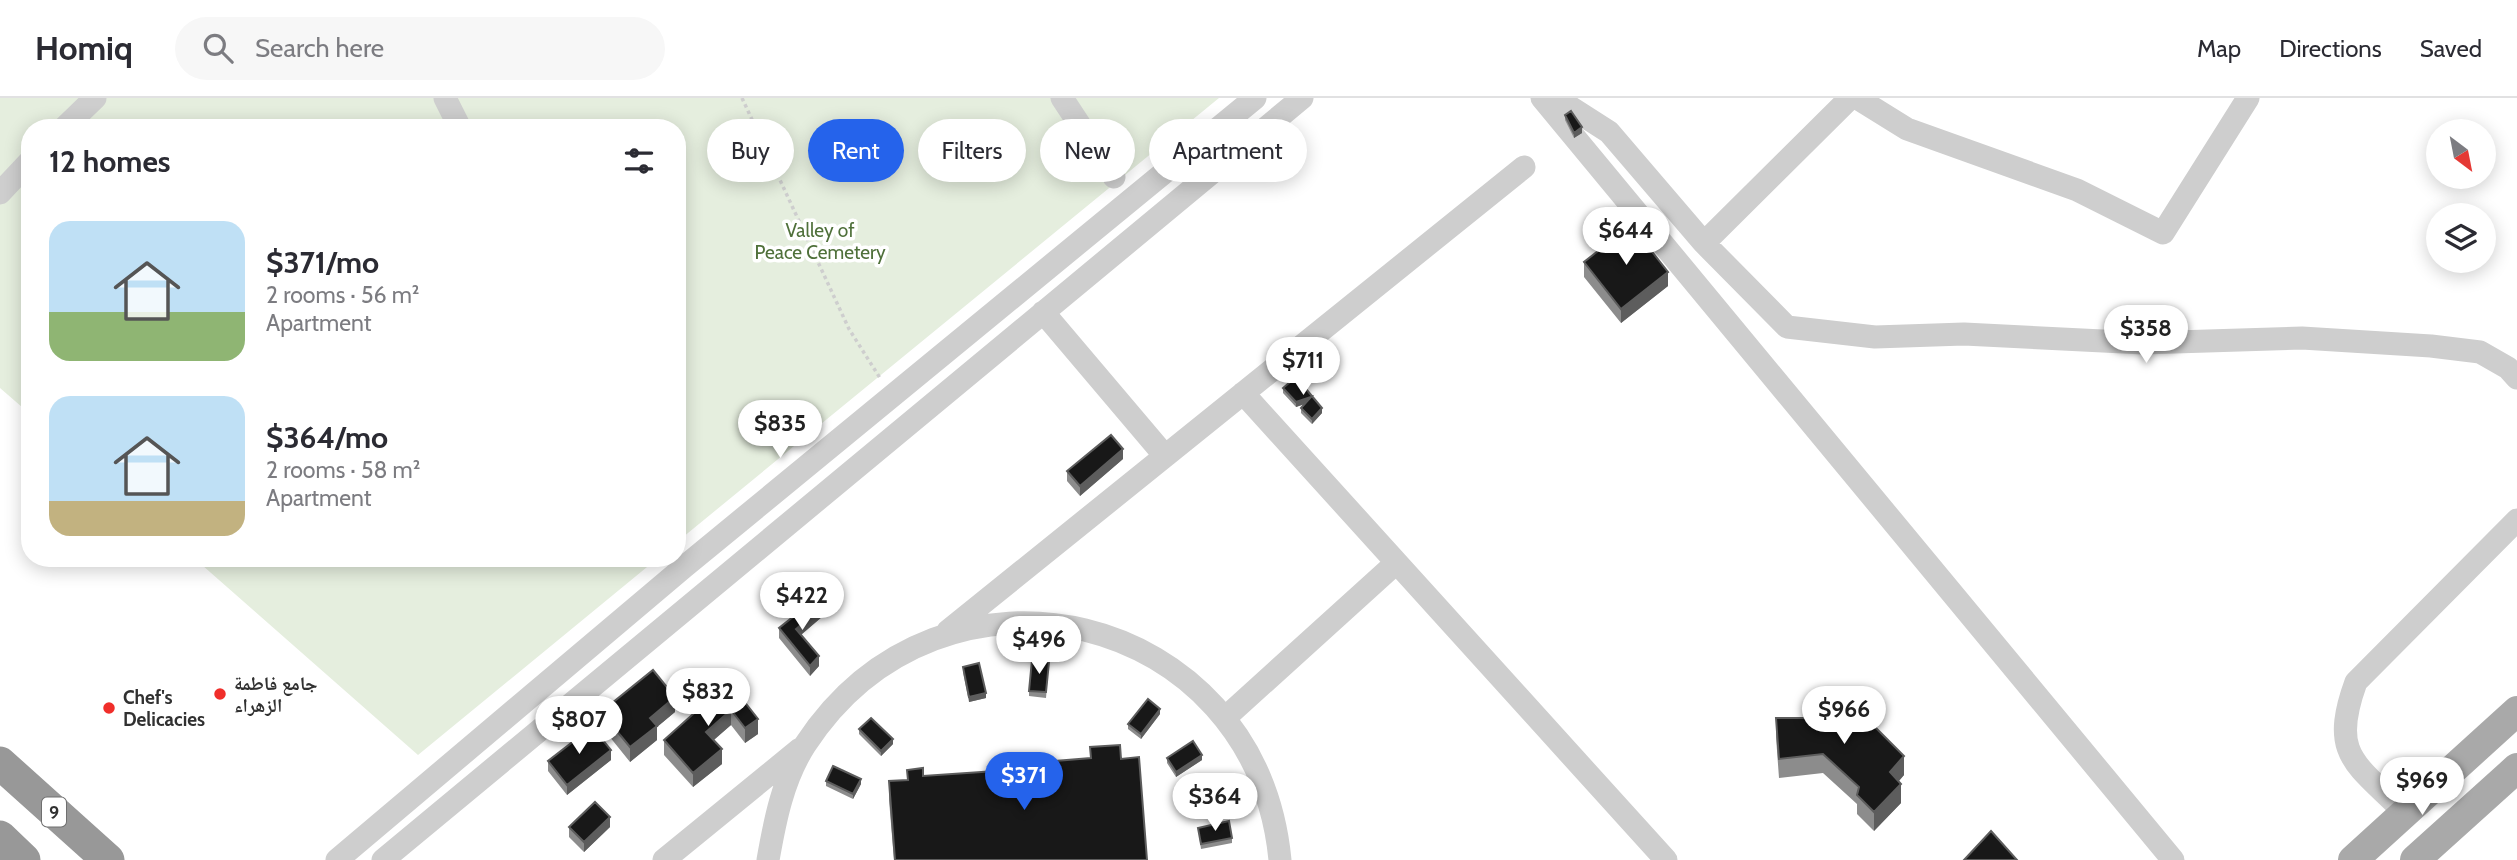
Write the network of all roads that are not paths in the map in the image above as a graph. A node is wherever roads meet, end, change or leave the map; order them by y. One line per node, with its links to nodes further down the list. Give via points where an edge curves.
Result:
1 (95, 98): 11 (street)
2 (445, 98): 12 (street)
3 (1062, 98): 13 (street)
4 (1255, 98): 22 (street)
5 (1303, 98): 18 (street)
6 (1542, 98): 48 (street)
7 (1556, 98): 17 (street, via 1609,132)
8 (1850, 98): 17 (street)
9 (1857, 98): 10 (street, via 1908,129 2077,190 2163,233)
10 (2248, 98)
11 (73, 119)
12 (456, 119)
13 (1076, 119)
14 (1524, 167): 20 (street)
15 (21, 171): 16 (street)
16 (0, 193)
17 (1704, 243): 19 (street, via 1787,327 1875,337 1964,334 2143,343 2302,338 2431,345 2480,352)
18 (1043, 312): 21 (street); 23 (street)
19 (2517, 378)
20 (1243, 393): 21 (street); 28 (street)
21 (1165, 456): 30 (street)
22 (788, 482): 23 (street, via 790,499); 25 (street)
23 (804, 508): 26 (street)
24 (2517, 520): 37 (street, via 2356,682 2343,716 2348,754)
25 (731, 528): 26 (street, via 745,531); 27 (street)
26 (756, 548): 43 (street)
27 (686, 559)
28 (1396, 562): 32 (street); 47 (street)
29 (675, 567): 42 (street)
30 (943, 635): 32 (street, via 994,623 1046,622 1098,632 1146,651 1189,680); 34 (street, via 889,661 842,698)
31 (2517, 711): 33 (main road)
32 (1226, 717): 46 (street, via 1257,767 1277,823)
33 (2493, 734): 36 (main road, via 2491,747 2496,758); 37 (main road)
34 (804, 746): 44 (street); 45 (street, via 778,803)
35 (0, 763): 41 (highway, 9)
36 (2516, 771): 50 (main road)
37 (2405, 813): 38 (main road)
38 (2382, 834): 49 (main road); 50 (main road, via 2395,832 2406,837 2414,847)
39 (0, 837): 40 (highway)
40 (24, 860)
41 (108, 860)
42 (337, 860)
43 (383, 860)
44 (664, 860)
45 (768, 860)
46 (1280, 860)
47 (1666, 860)
48 (2173, 860)
49 (2353, 860)
50 (2414, 860)

